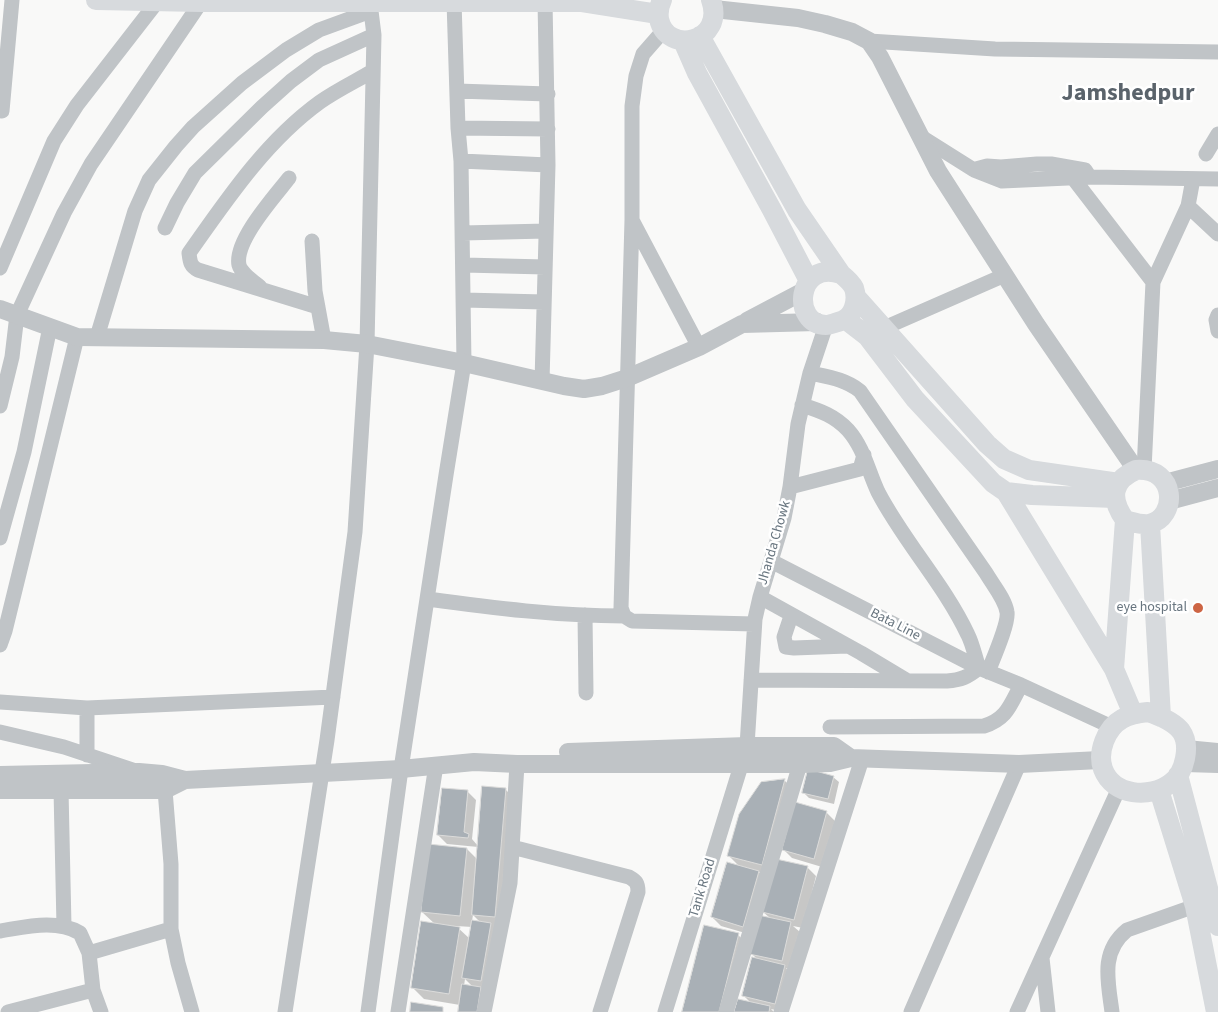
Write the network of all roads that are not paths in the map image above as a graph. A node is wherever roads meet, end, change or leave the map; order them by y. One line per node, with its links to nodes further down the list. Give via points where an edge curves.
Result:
1 (12, 0): 17 (street)
2 (96, 0): 5 (main road)
3 (454, 1): 4 (main road); 8 (main road); 15 (street)
4 (544, 1): 9 (main road, via 582,2); 16 (street)
5 (157, 2): 6 (main road); 40 (street, via 76,105 54,141)
6 (201, 2): 8 (main road); 52 (street, via 91,164 64,212)
7 (712, 4): 11 (main road, via 712,25 706,33); 12 (street, via 825,24)
8 (371, 6): 10 (street); 59 (street, via 319,30 286,50 242,83 193,126 176,146 149,180 135,211)
9 (661, 15): 11 (main road, via 671,37); 32 (street, via 636,76 632,106)
10 (374, 35): 14 (street); 33 (street, via 319,60 291,81 195,173)
11 (692, 39): 41 (main road, via 797,210); 44 (main road, via 697,72 772,210)
12 (869, 41): 13 (street, via 995,49); 21 (street)
13 (1218, 52)
14 (373, 71): 45 (street, via 320,102 287,131 234,188 189,253 193,268); 61 (street)
15 (456, 91): 16 (street); 18 (street)
16 (548, 94): 19 (street)
17 (2, 111)
18 (458, 128): 19 (street); 23 (street)
19 (548, 129): 24 (street)
20 (1218, 134): 22 (street)
21 (920, 136): 25 (street); 42 (street, via 938,171)
22 (1206, 154)
23 (461, 161): 24 (street); 35 (street)
24 (548, 165): 34 (street)
25 (974, 170): 26 (street, via 987,166 1051,164 1085,170); 28 (street, via 1002,181)
26 (1090, 177): 28 (street); 29 (street)
27 (290, 178): 45 (street, via 259,216 239,258 242,270)
28 (1073, 178): 43 (street)
29 (1193, 179): 30 (street); 31 (street)
30 (1218, 179)
31 (1188, 206): 36 (street); 43 (street)
32 (632, 220): 62 (street); 65 (street)
33 (165, 228)
34 (546, 231): 35 (street); 39 (street)
35 (462, 233): 38 (street)
36 (1218, 234)
37 (312, 240): 49 (street)
38 (464, 266): 39 (street); 47 (street)
39 (545, 267): 48 (street)
40 (0, 268)
41 (841, 274): 44 (main road, via 825,272 816,275); 46 (main road, via 854,288)
42 (1005, 275): 56 (street); 71 (street)
43 (1153, 282): 71 (street)
44 (806, 286): 53 (main road, via 804,309 810,317); 54 (street)
45 (265, 291): 49 (street)
46 (856, 297): 53 (main road, via 850,315); 56 (main road)
47 (464, 300): 48 (street); 63 (street)
48 (544, 302): 66 (street)
49 (318, 308): 60 (street)
50 (0, 309): 52 (street)
51 (1218, 314): 57 (street)
52 (17, 315): 55 (street); 67 (street, via 12,357)
53 (829, 322): 54 (street); 64 (street, Jhanda Chowk); 75 (main road, via 867,336 915,399 993,483)
54 (742, 324): 62 (street)
55 (50, 327): 58 (street); 79 (street, via 24,452)
56 (884, 328): 74 (main road, via 1004,459 1029,470)
57 (1218, 331)
58 (77, 337): 59 (street); 87 (street)
59 (97, 337): 60 (street)
60 (324, 340): 61 (street)
61 (367, 344): 63 (street); 95 (street, via 355,532)
62 (699, 347): 65 (street)
63 (464, 363): 66 (street); 82 (street)
64 (810, 374): 68 (street, Jhanda Chowk); 90 (street, via 835,378 860,391 1005,604 1008,613 1005,624)
65 (627, 378): 66 (street, via 584,389); 84 (street, via 621,608)
66 (542, 381)
67 (0, 406)
68 (802, 406): 69 (street, via 828,413 838,420 857,441); 72 (street, Jhanda Chowk)
69 (864, 455): 72 (street, via 860,469); 90 (street, via 879,492 957,614)
70 (1218, 469): 76 (street)
71 (1140, 470): 74 (main road, via 1125,475); 76 (main road, via 1153,472)
72 (790, 487): 80 (street, Jhanda Chowk)
73 (1218, 488): 76 (street)
74 (1117, 490): 75 (main road, via 1032,495); 77 (main road, via 1116,507)
75 (1006, 492): 89 (main road)
76 (1167, 492): 78 (main road, via 1166,509)
77 (1125, 520): 78 (main road); 89 (main road)
78 (1150, 524): 99 (main road)
79 (0, 538)
80 (771, 561): 81 (street, Jhanda Chowk); 90 (street, Bata Line)
81 (760, 597): 85 (street); 86 (street, Jhanda Chowk)
82 (428, 599): 83 (street, via 500,609); 116 (street)
83 (585, 615): 84 (street); 94 (street)
84 (624, 616): 86 (street, via 638,621)
85 (791, 616): 88 (street); 88 (street, via 784,637 786,646)
86 (754, 624): 91 (street, Jhanda Chowk)
87 (0, 645)
88 (847, 646): 92 (street)
89 (1114, 669): 98 (main road)
90 (983, 670): 92 (street, via 959,680); 93 (street, Bata Line)
91 (751, 680): 92 (street); 103 (street, Jhanda Chowk)
92 (907, 681)
93 (1021, 685): 100 (street, via 1005,716 984,726); 101 (street, Bata Line)
94 (586, 693)
95 (333, 697): 97 (street); 118 (street)
96 (0, 702): 97 (street)
97 (88, 708): 105 (street)
98 (1133, 714): 99 (main road, via 1148,712); 101 (main road)
99 (1161, 716): 109 (main road, via 1181,731)
100 (830, 727)
101 (1112, 727): 107 (main road, via 1104,740)
102 (0, 732): 105 (street)
103 (747, 746): 106 (street, via 834,746); 108 (street, via 496,754); 110 (street, Jhanda Chowk)
104 (1218, 752): 109 (street)
105 (88, 755): 117 (street)
106 (857, 759): 112 (street); 113 (street); 145 (street)
107 (1100, 760): 113 (street); 121 (main road, via 1105,774)
108 (474, 762): 111 (street); 115 (street)
109 (1183, 762): 114 (street); 125 (main road, via 1172,783); 129 (main road)
110 (742, 763): 111 (street); 112 (street); 143 (street, Tank Road)
111 (516, 764): 126 (street)
112 (800, 764): 144 (street)
113 (1019, 764): 146 (street)
114 (1218, 764)
115 (436, 765): 116 (street); 140 (street)
116 (401, 769): 118 (street); 139 (street)
117 (139, 772): 119 (street); 120 (street)
118 (322, 772): 120 (street); 138 (street)
119 (0, 775)
120 (185, 780): 124 (street)
121 (1119, 788): 125 (main road, via 1138,794); 133 (street)
122 (0, 790): 123 (street)
123 (60, 790): 124 (street); 128 (street)
124 (165, 790): 130 (street, via 171,864)
125 (1160, 790): 127 (main road)
126 (512, 847): 141 (street, via 510,883); 142 (street, via 629,877 638,885)
127 (1195, 906): 149 (street, via 1127,930 1119,936 1108,961); 150 (main road)
128 (64, 926): 131 (street, via 44,925); 132 (street, via 80,933)
129 (1218, 926)
130 (171, 928): 132 (street); 137 (street)
131 (0, 931)
132 (89, 953): 134 (street)
133 (1041, 956): 147 (street); 148 (street)
134 (93, 990): 135 (street); 136 (street)
135 (8, 1012)
136 (101, 1012)
137 (192, 1012)
138 (285, 1012)
139 (368, 1012)
140 (398, 1012)
141 (484, 1012)
142 (600, 1012)
143 (665, 1012)
144 (726, 1012)
145 (781, 1012)
146 (911, 1012)
147 (1017, 1012)
148 (1048, 1012)
149 (1112, 1012)
150 (1216, 1012)

